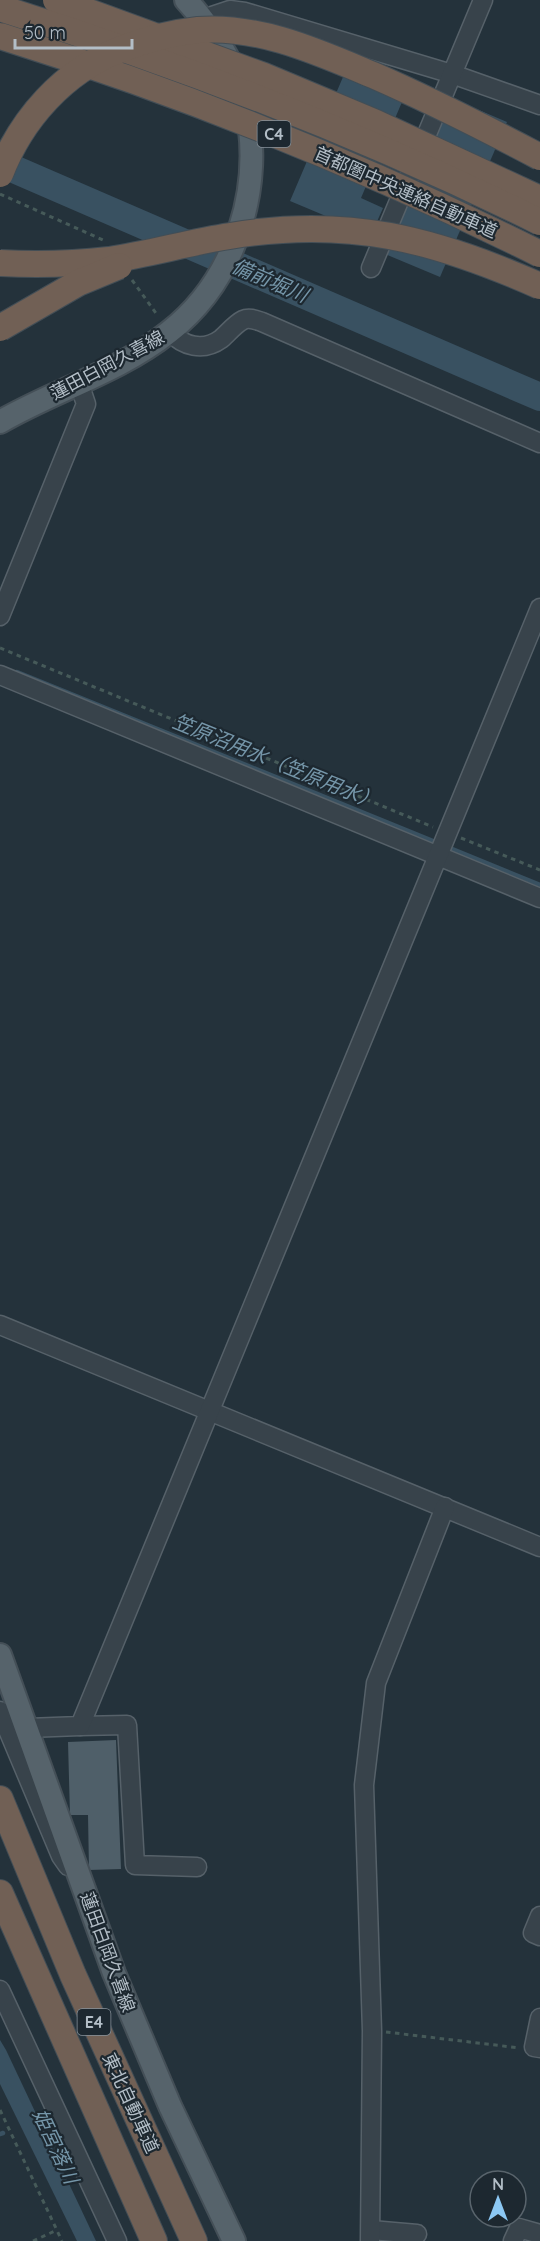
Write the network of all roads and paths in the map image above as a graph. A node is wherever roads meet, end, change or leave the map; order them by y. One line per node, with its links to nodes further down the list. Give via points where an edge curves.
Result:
1 (18, 0): 7 (street)
2 (56, 0): 12 (highway, bridge, via 264,76)
3 (186, 0): 6 (main road, 蓮田白岡久喜線)
4 (483, 0): 8 (street)
5 (0, 8): 13 (highway, 首都圏中央連絡自動車道 / C4, bridge, via 208,78 360,140)
6 (203, 19): 8 (street, via 230,10 246,12); 20 (main road, 蓮田白岡久喜線, via 228,60 245,101 249,186 242,227 213,286)
7 (0, 37): 15 (highway, 首都圏中央連絡自動車道 / C4, bridge, via 202,104 350,165)
8 (452, 74): 9 (street); 17 (street)
9 (540, 105)
10 (540, 157): 11 (highway, bridge, via 402,88 313,49 262,36 200,30 133,44 99,57 68,78 41,104 21,132)
11 (0, 174)
12 (540, 199)
13 (540, 222)
14 (155, 252): 16 (highway, bridge, via 80,262); 18 (highway, bridge, via 232,235 354,230 435,245); 19 (highway, bridge, via 78,283)
15 (540, 254)
16 (0, 262)
17 (370, 268)
18 (540, 286)
19 (0, 328)
20 (170, 332): 21 (main road, 蓮田白岡久喜線); 23 (street, via 188,346 200,346 218,341 242,320 262,322)
21 (79, 383): 22 (main road, 蓮田白岡久喜線); 25 (street, via 86,404)
22 (0, 422)
23 (540, 443)
24 (540, 608): 28 (street)
25 (0, 616)
26 (0, 648): 28 (path)
27 (0, 675): 29 (street)
28 (447, 832): 29 (street); 30 (path)
29 (438, 855): 31 (street); 33 (street)
30 (540, 870)
31 (540, 898)
32 (0, 1325): 33 (street)
33 (209, 1412): 34 (street); 38 (street)
34 (444, 1507): 35 (street); 48 (street, via 376,1683 364,1785)
35 (540, 1547)
36 (0, 1655): 39 (main road, 蓮田白岡久喜線)
37 (0, 1711): 42 (street, via 61,1856)
38 (80, 1726): 39 (street); 41 (street, via 127,1725 135,1865)
39 (28, 1728): 42 (main road, 蓮田白岡久喜線)
40 (0, 1799): 59 (highway, 東北自動車道 / E4, via 72,1975)
41 (197, 1867)
42 (84, 1886): 60 (main road, 蓮田白岡久喜線, via 144,2044)
43 (0, 1893): 58 (highway, 東北自動車道 / E4)
44 (540, 1916): 45 (street, via 533,1934)
45 (540, 1936)
46 (0, 1990): 57 (street)
47 (540, 2018): 49 (street)
48 (372, 2031): 49 (path); 54 (street)
49 (537, 2048)
50 (0, 2110): 51 (path)
51 (57, 2230): 55 (path); 56 (path)
52 (417, 2234): 54 (street)
53 (540, 2234): 61 (street, via 519,2228)
54 (371, 2236)
55 (33, 2241)
56 (62, 2241)
57 (117, 2241)
58 (154, 2241)
59 (194, 2241)
60 (234, 2241)
61 (513, 2241)

